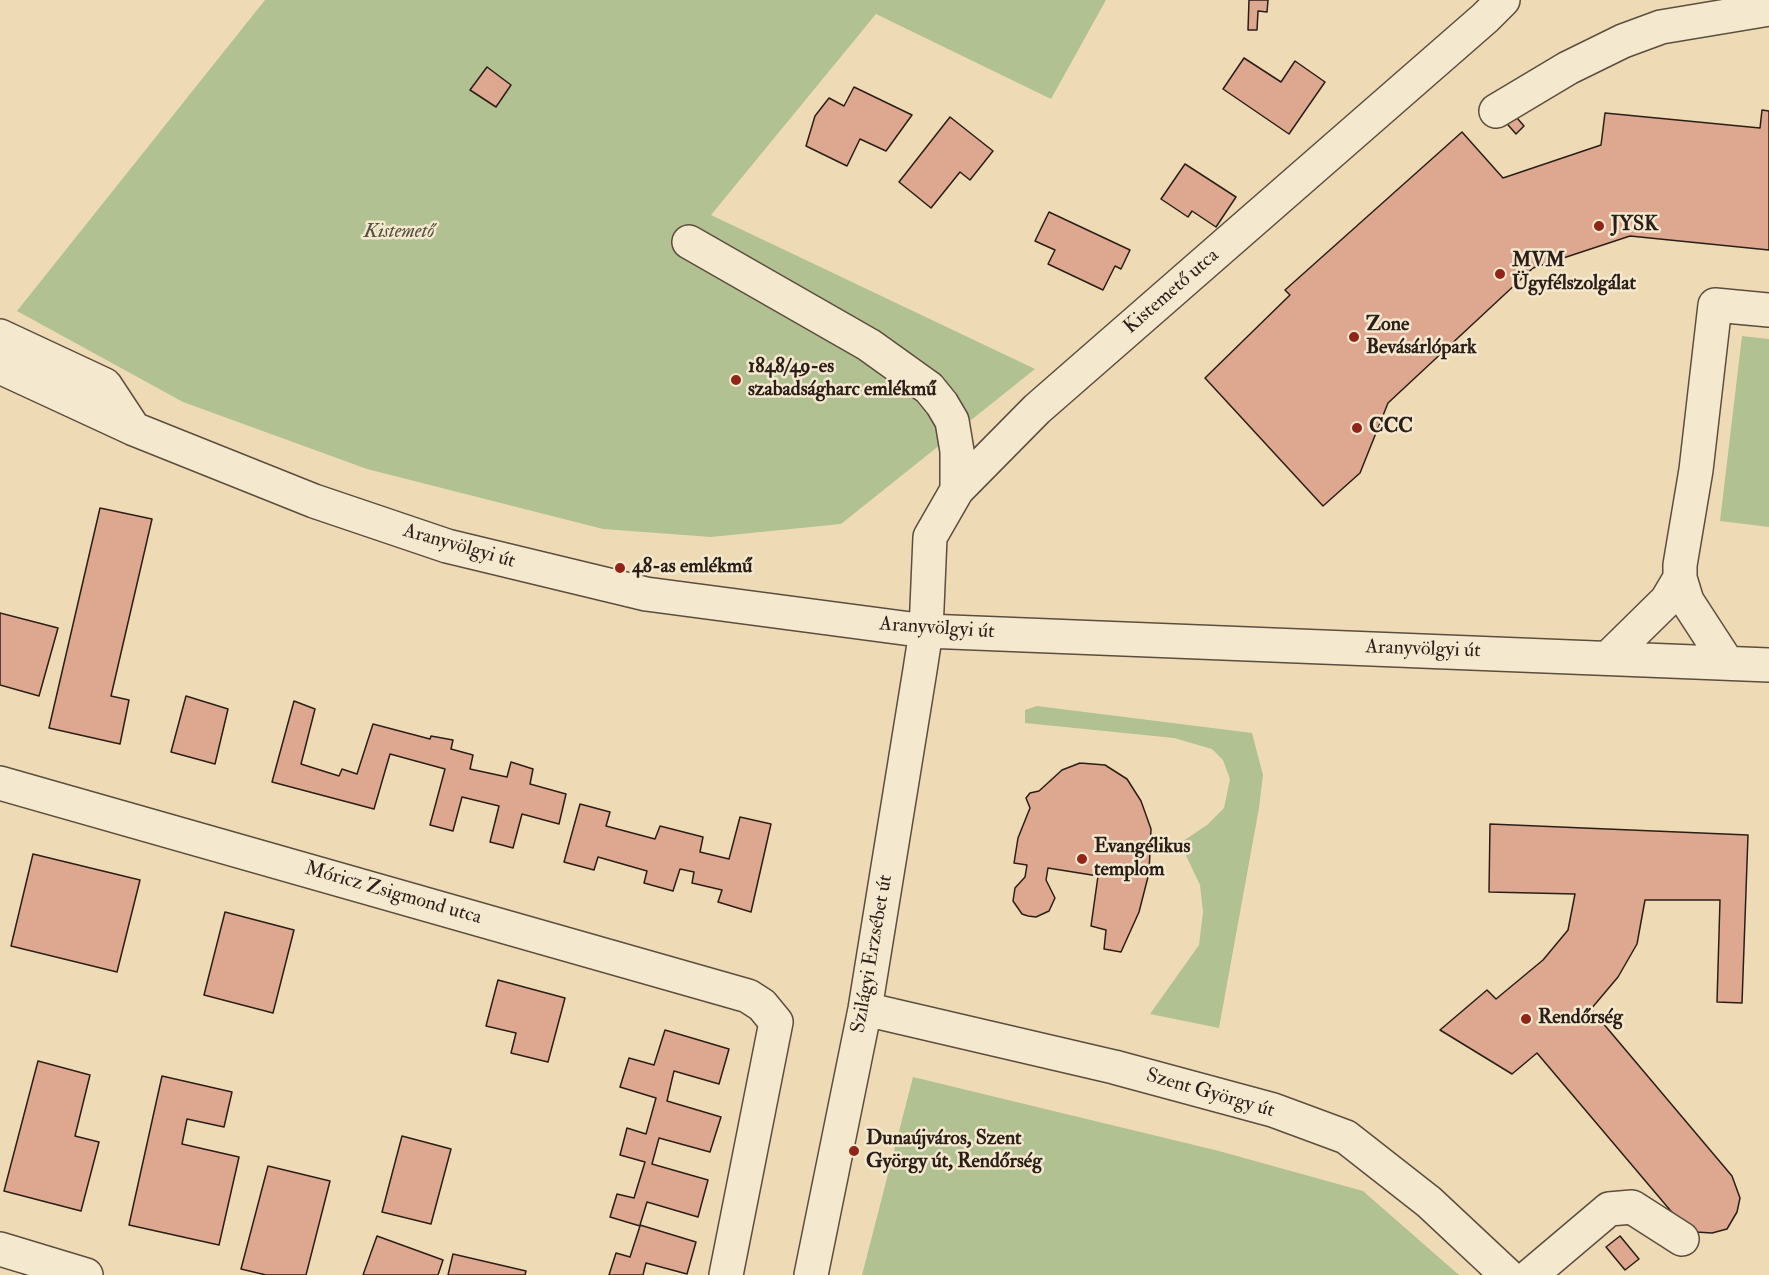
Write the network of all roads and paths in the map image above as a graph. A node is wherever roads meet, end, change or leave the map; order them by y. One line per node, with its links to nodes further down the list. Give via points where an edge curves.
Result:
1 (1503, 0): 9 (street, Kistemető utca, via 1037,409)
2 (1769, 9): 3 (street, via 1661,27 1568,68)
3 (1496, 111)
4 (689, 242): 9 (street, via 869,345 929,388 952,422)
5 (1769, 310): 10 (street, via 1715,305)
6 (0, 336): 8 (street, via 105,385)
7 (0, 367): 8 (street, Aranyvölgyi út)
8 (134, 429): 11 (street, Aranyvölgyi út, via 314,501 447,546 646,594)
9 (957, 490): 11 (street, Kistemető utca, via 930,537)
10 (1680, 578): 12 (street, via 1667,600); 13 (street, via 1687,601)
11 (926, 631): 12 (street, Aranyvölgyi út); 16 (street, Szilágyi Erzsébet út)
12 (1609, 657): 13 (street, Aranyvölgyi út)
13 (1726, 661): 14 (street, Aranyvölgyi út)
14 (1769, 665)
15 (0, 783): 20 (street, Móricz Zsigmond utca, via 748,996 762,1005 776,1022)
16 (865, 1009): 21 (street, Szilágyi Erzsébet út); 22 (street, Szent György út, via 1114,1067 1273,1110 1346,1137 1429,1202)
17 (1682, 1239): 23 (street, via 1632,1207 1610,1209)
18 (0, 1249): 19 (street)
19 (86, 1275)
20 (726, 1275)
21 (811, 1275)
22 (1507, 1275)
23 (1531, 1275)

